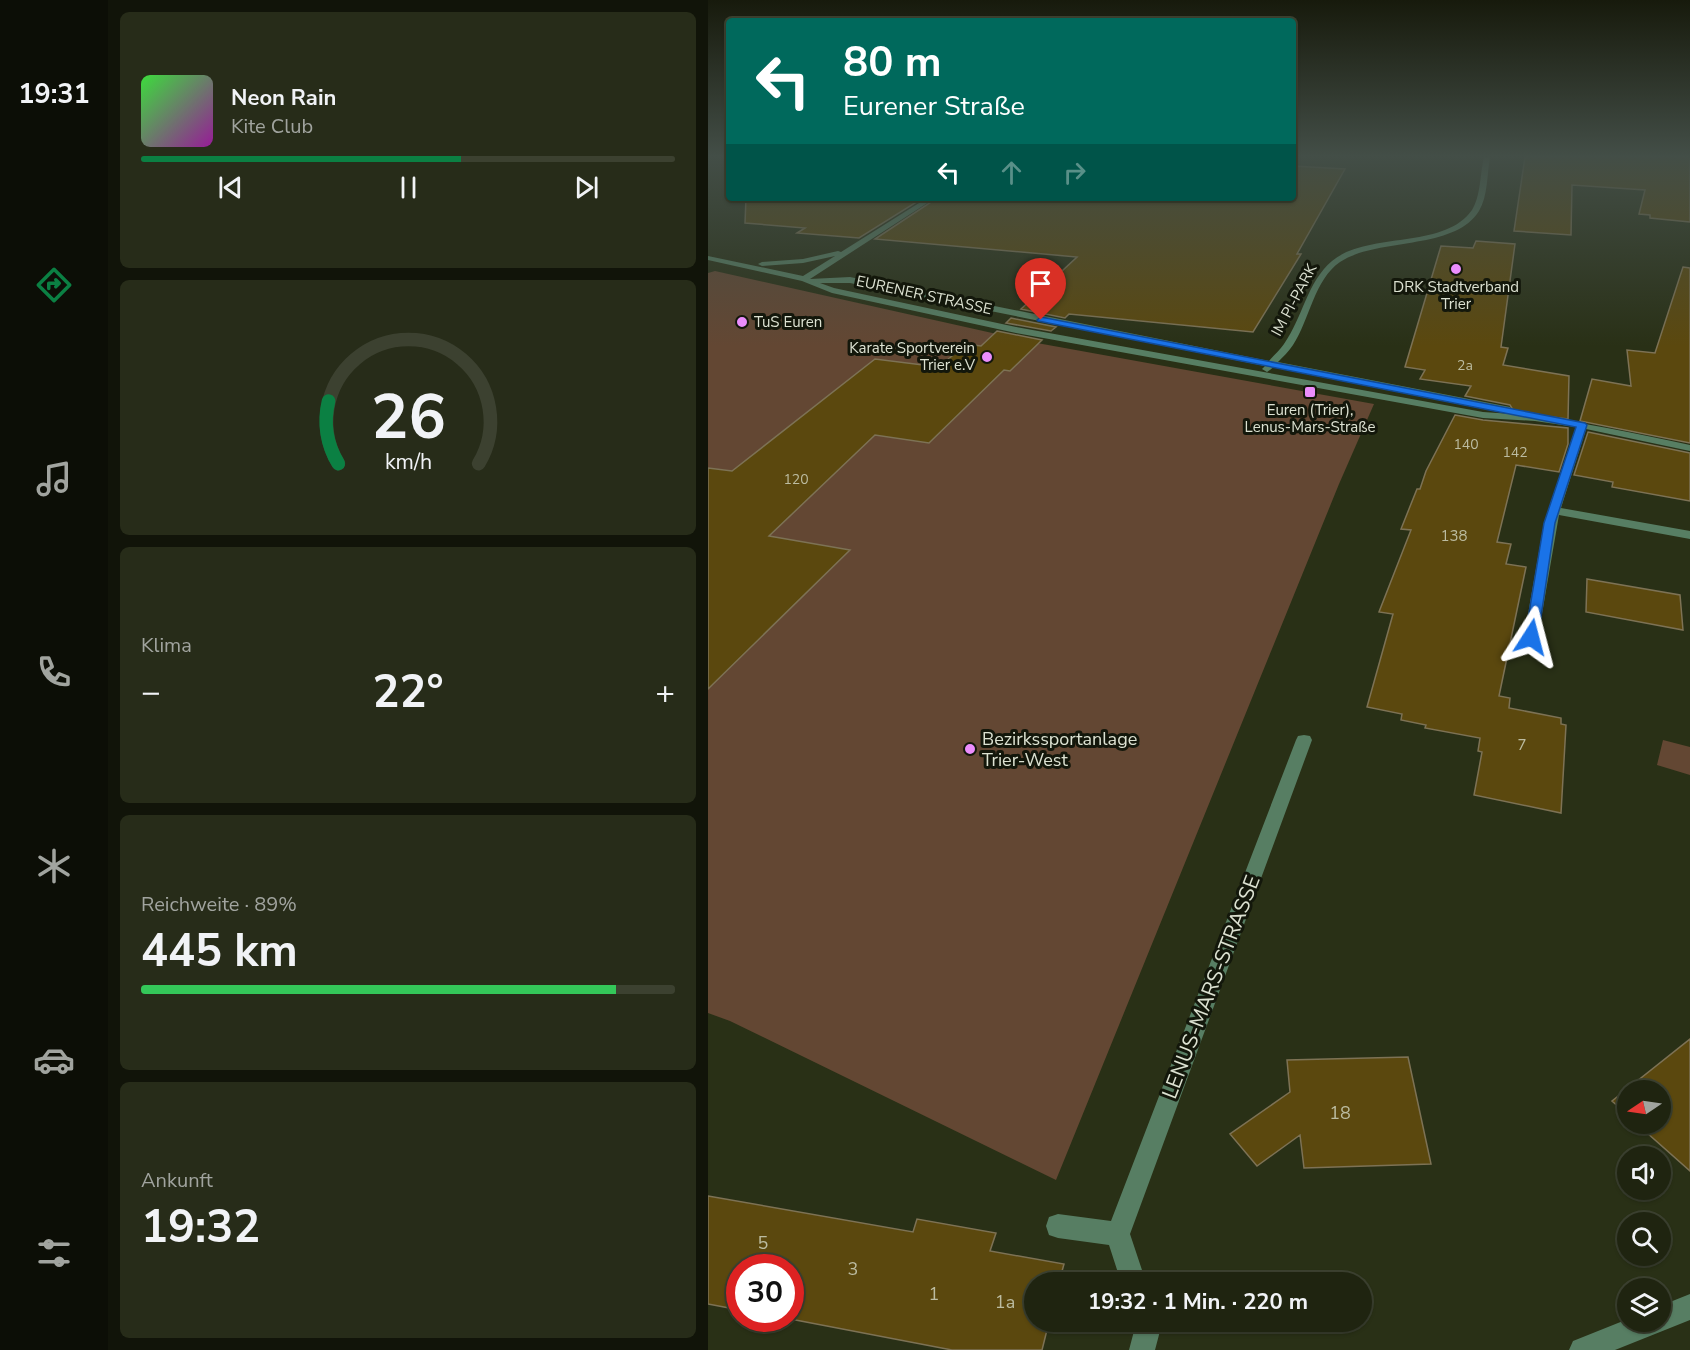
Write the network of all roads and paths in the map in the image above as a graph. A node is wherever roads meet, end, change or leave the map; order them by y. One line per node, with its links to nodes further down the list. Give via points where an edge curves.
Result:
1 (899, 220): 3 (street)
2 (1465, 220): 7 (street, IM PI-PARK, via 1439,233 1353,253 1329,266 1289,344)
3 (856, 248): 5 (street, via 812,260); 6 (street)
4 (708, 258): 5 (street, EURENER STRASSE)
5 (743, 266): 6 (street, EURENER STRASSE)
6 (804, 279): 7 (street, EURENER STRASSE, via 850,280); 8 (street, EURENER STRASSE, via 832,290 972,321)
7 (1273, 364): 8 (street, IM PI-PARK); 9 (street, EURENER STRASSE, via 1489,405)
8 (1261, 374): 9 (street, EURENER STRASSE, via 1483,415)
9 (1535, 418): 10 (street, EURENER STRASSE)
10 (1582, 425): 11 (street, EURENER STRASSE); 12 (street)
11 (1690, 448)
12 (1554, 510): 13 (street); 14 (street)
13 (1690, 535)
14 (1531, 637)
15 (1304, 740): 17 (street, LENUS-MARS-STRASSE)
16 (1058, 1226): 17 (street)
17 (1118, 1234): 18 (street)
18 (1129, 1272)
19 (1690, 1307): 20 (street)
20 (1671, 1315)
21 (1147, 1332): 23 (street)
22 (1628, 1332): 24 (street)
23 (1142, 1350)
24 (1582, 1350)

